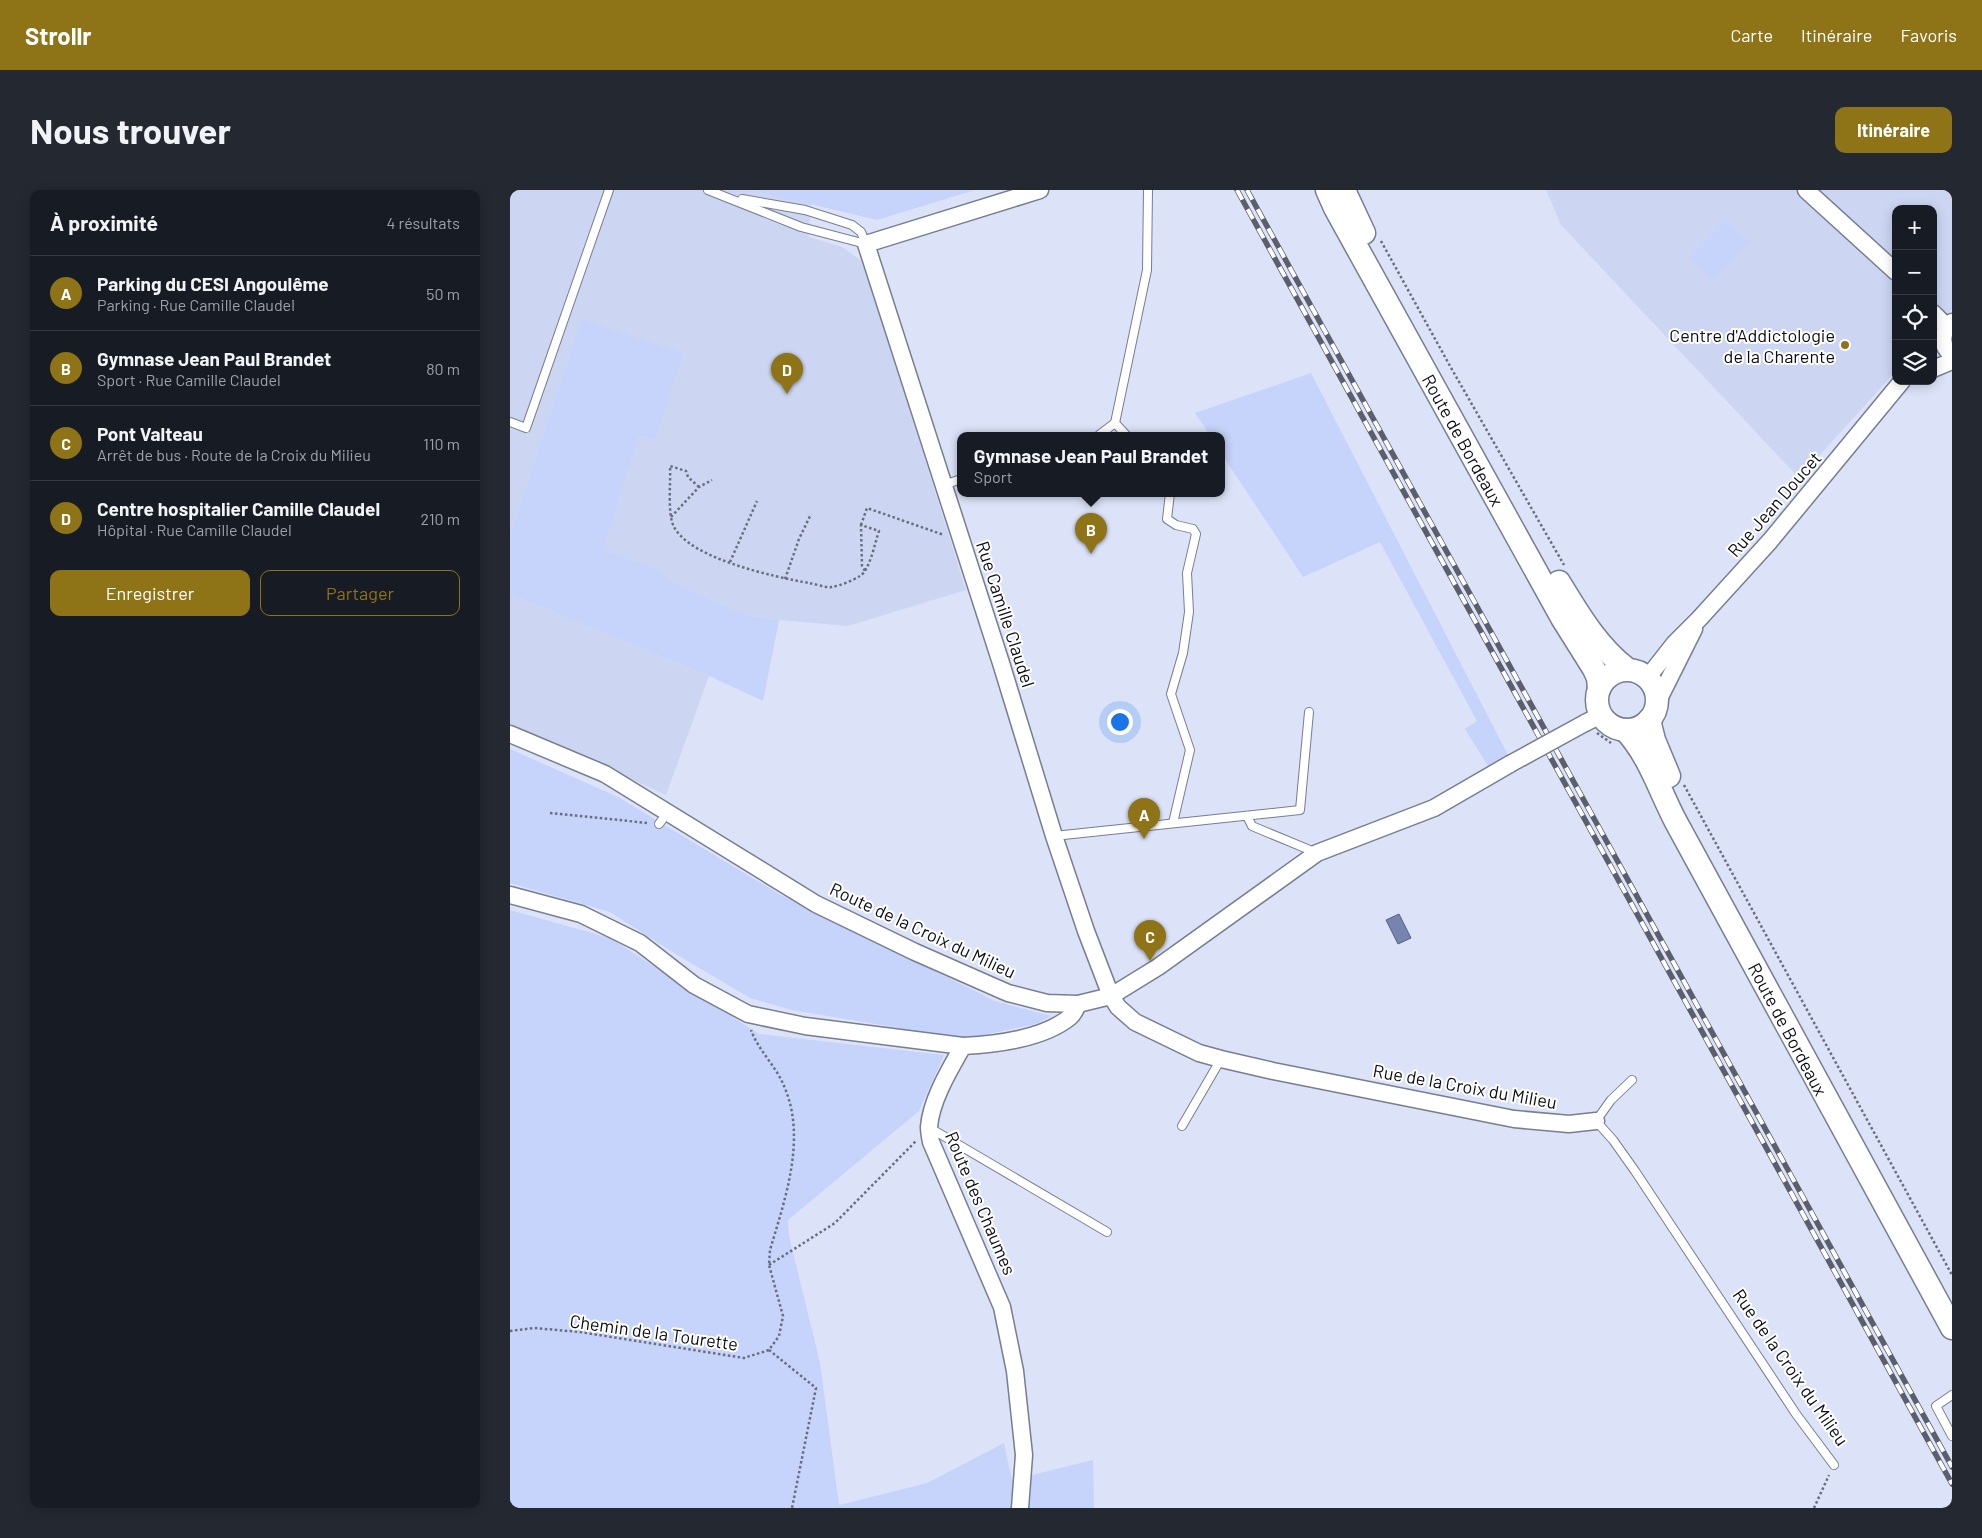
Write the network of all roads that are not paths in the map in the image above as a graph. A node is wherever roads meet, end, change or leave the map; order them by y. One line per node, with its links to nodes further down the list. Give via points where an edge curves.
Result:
1 (609, 190): 19 (lane, via 526,428)
2 (708, 190): 8 (lane)
3 (1040, 190): 9 (street)
4 (1148, 190): 20 (lane, via 1147,270)
5 (1327, 190): 28 (main road, Route de Bordeaux, via 1452,421 1594,670)
6 (1344, 190): 27 (main road, Route de Bordeaux, via 1365,234 1551,570 1602,645)
7 (1806, 190): 10 (street)
8 (728, 197): 9 (lane, via 801,228); 9 (lane, via 805,210 852,225 861,232)
9 (866, 244): 24 (street, Rue Camille Claudel)
10 (1892, 268)
11 (1937, 321): 12 (street)
12 (1944, 334): 13 (street, via 1946,350)
13 (1952, 355)
14 (1952, 361): 15 (street)
15 (1937, 367)
16 (1899, 385): 18 (street, Rue Jean Doucet)
17 (1910, 385): 18 (street, Rue Jean Doucet)
18 (1878, 412): 26 (street, Rue Jean Doucet)
19 (510, 422)
20 (1115, 423): 21 (lane); 22 (lane)
21 (1103, 432)
22 (1123, 432)
23 (957, 480): 24 (lane)
24 (944, 485): 36 (street, Rue Camille Claudel)
25 (1170, 497): 35 (lane, via 1167,519 1193,529 1196,534 1186,573 1189,612 1183,653 1171,694 1190,750)
26 (1699, 620): 27 (street, Rue Jean Doucet, via 1652,672); 30 (street, Rue Jean Doucet)
27 (1636, 672): 28 (main road, via 1610,674); 30 (main road, via 1655,687)
28 (1599, 689): 31 (main road, via 1598,707)
29 (1309, 712): 34 (lane, via 1300,810)
30 (1653, 712): 32 (main road, via 1634,729); 48 (main road, Route de Bordeaux, via 1654,740 1669,778)
31 (1593, 719): 32 (main road); 37 (street, bridge, via 1434,808)
32 (1625, 730): 49 (main road, Route de Bordeaux, via 1645,758 1676,822)
33 (510, 734): 40 (street, Route de la Croix du Milieu, via 605,774 663,818 816,904 915,952 1008,993 1047,1002)
34 (1247, 816): 35 (lane); 37 (lane, via 1252,826)
35 (1173, 823): 36 (lane)
36 (1054, 836): 39 (street, Rue Camille Claudel)
37 (1317, 853): 39 (street, Route de la Croix du Milieu, via 1158,967)
38 (510, 895): 41 (street, via 590,918 640,943 694,985 748,1014 804,1026)
39 (1111, 996): 40 (street, Route de la Croix du Milieu); 42 (street, Rue de la Croix du Milieu, via 1135,1022 1198,1053)
40 (1078, 1004): 41 (street, via 1071,1016 1044,1033)
41 (963, 1046): 46 (street, Route des Chaumes, via 945,1079)
42 (1221, 1059): 44 (street, Rue de la Croix du Milieu, via 1514,1119 1569,1124); 45 (lane)
43 (1632, 1080): 44 (lane, via 1610,1100)
44 (1596, 1121): 52 (lane, Rue de la Croix du Milieu, via 1635,1171 1796,1414)
45 (1182, 1126)
46 (929, 1127): 47 (lane); 53 (street, Route des Chaumes, via 931,1142 1002,1307 1015,1371 1024,1455)
47 (1108, 1232)
48 (1952, 1303)
49 (1952, 1328)
50 (1948, 1397): 51 (lane, via 1936,1406)
51 (1952, 1436)
52 (1834, 1465)
53 (1020, 1508)

